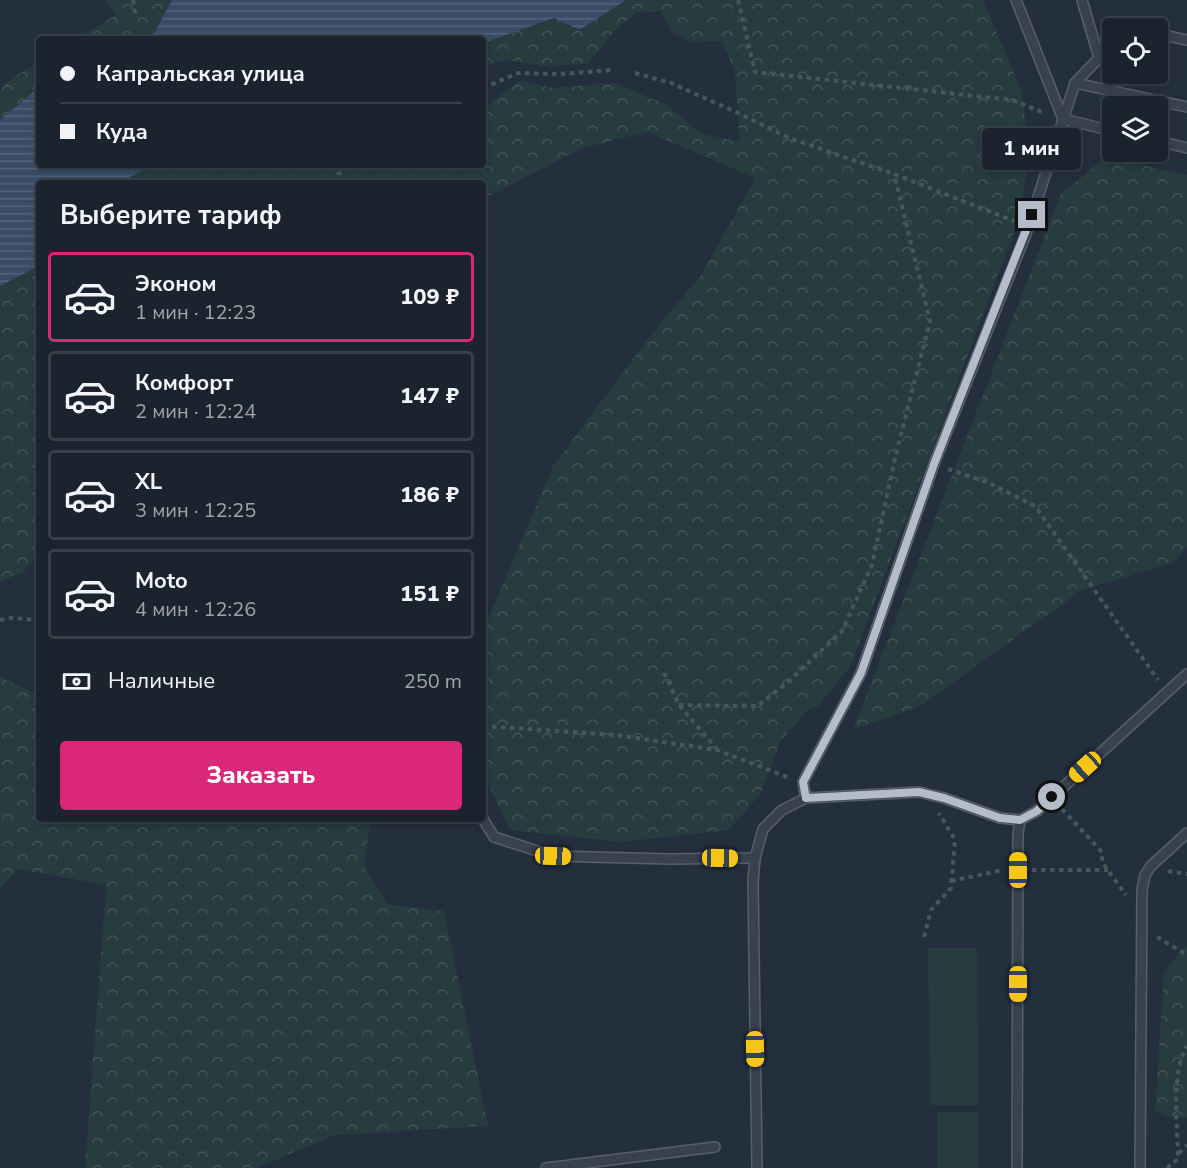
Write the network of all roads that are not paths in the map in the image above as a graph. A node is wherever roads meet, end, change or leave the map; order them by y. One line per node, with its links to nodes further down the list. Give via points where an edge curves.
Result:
1 (1016, 0): 9 (lane)
2 (1082, 0): 6 (lane)
3 (1168, 36): 4 (lane)
4 (1187, 40)
5 (1102, 57): 6 (lane)
6 (1099, 58): 7 (lane)
7 (1075, 83): 8 (lane); 9 (lane)
8 (1187, 107)
9 (1063, 120): 10 (lane); 14 (lane, via 1026,234 934,464 861,673 803,782)
10 (1102, 129)
11 (1168, 143): 12 (lane)
12 (1187, 148)
13 (1187, 674): 15 (lane, via 1037,811)
14 (806, 798): 15 (lane, via 919,792 1000,818); 18 (lane, via 782,810 763,829)
15 (1020, 820): 22 (lane)
16 (485, 822): 18 (lane, via 494,837 553,856)
17 (1187, 833): 23 (lane, via 1151,866 1142,890)
18 (755, 858): 21 (lane)
19 (715, 1147): 20 (lane)
20 (546, 1168)
21 (757, 1168)
22 (1017, 1168)
23 (1140, 1168)

